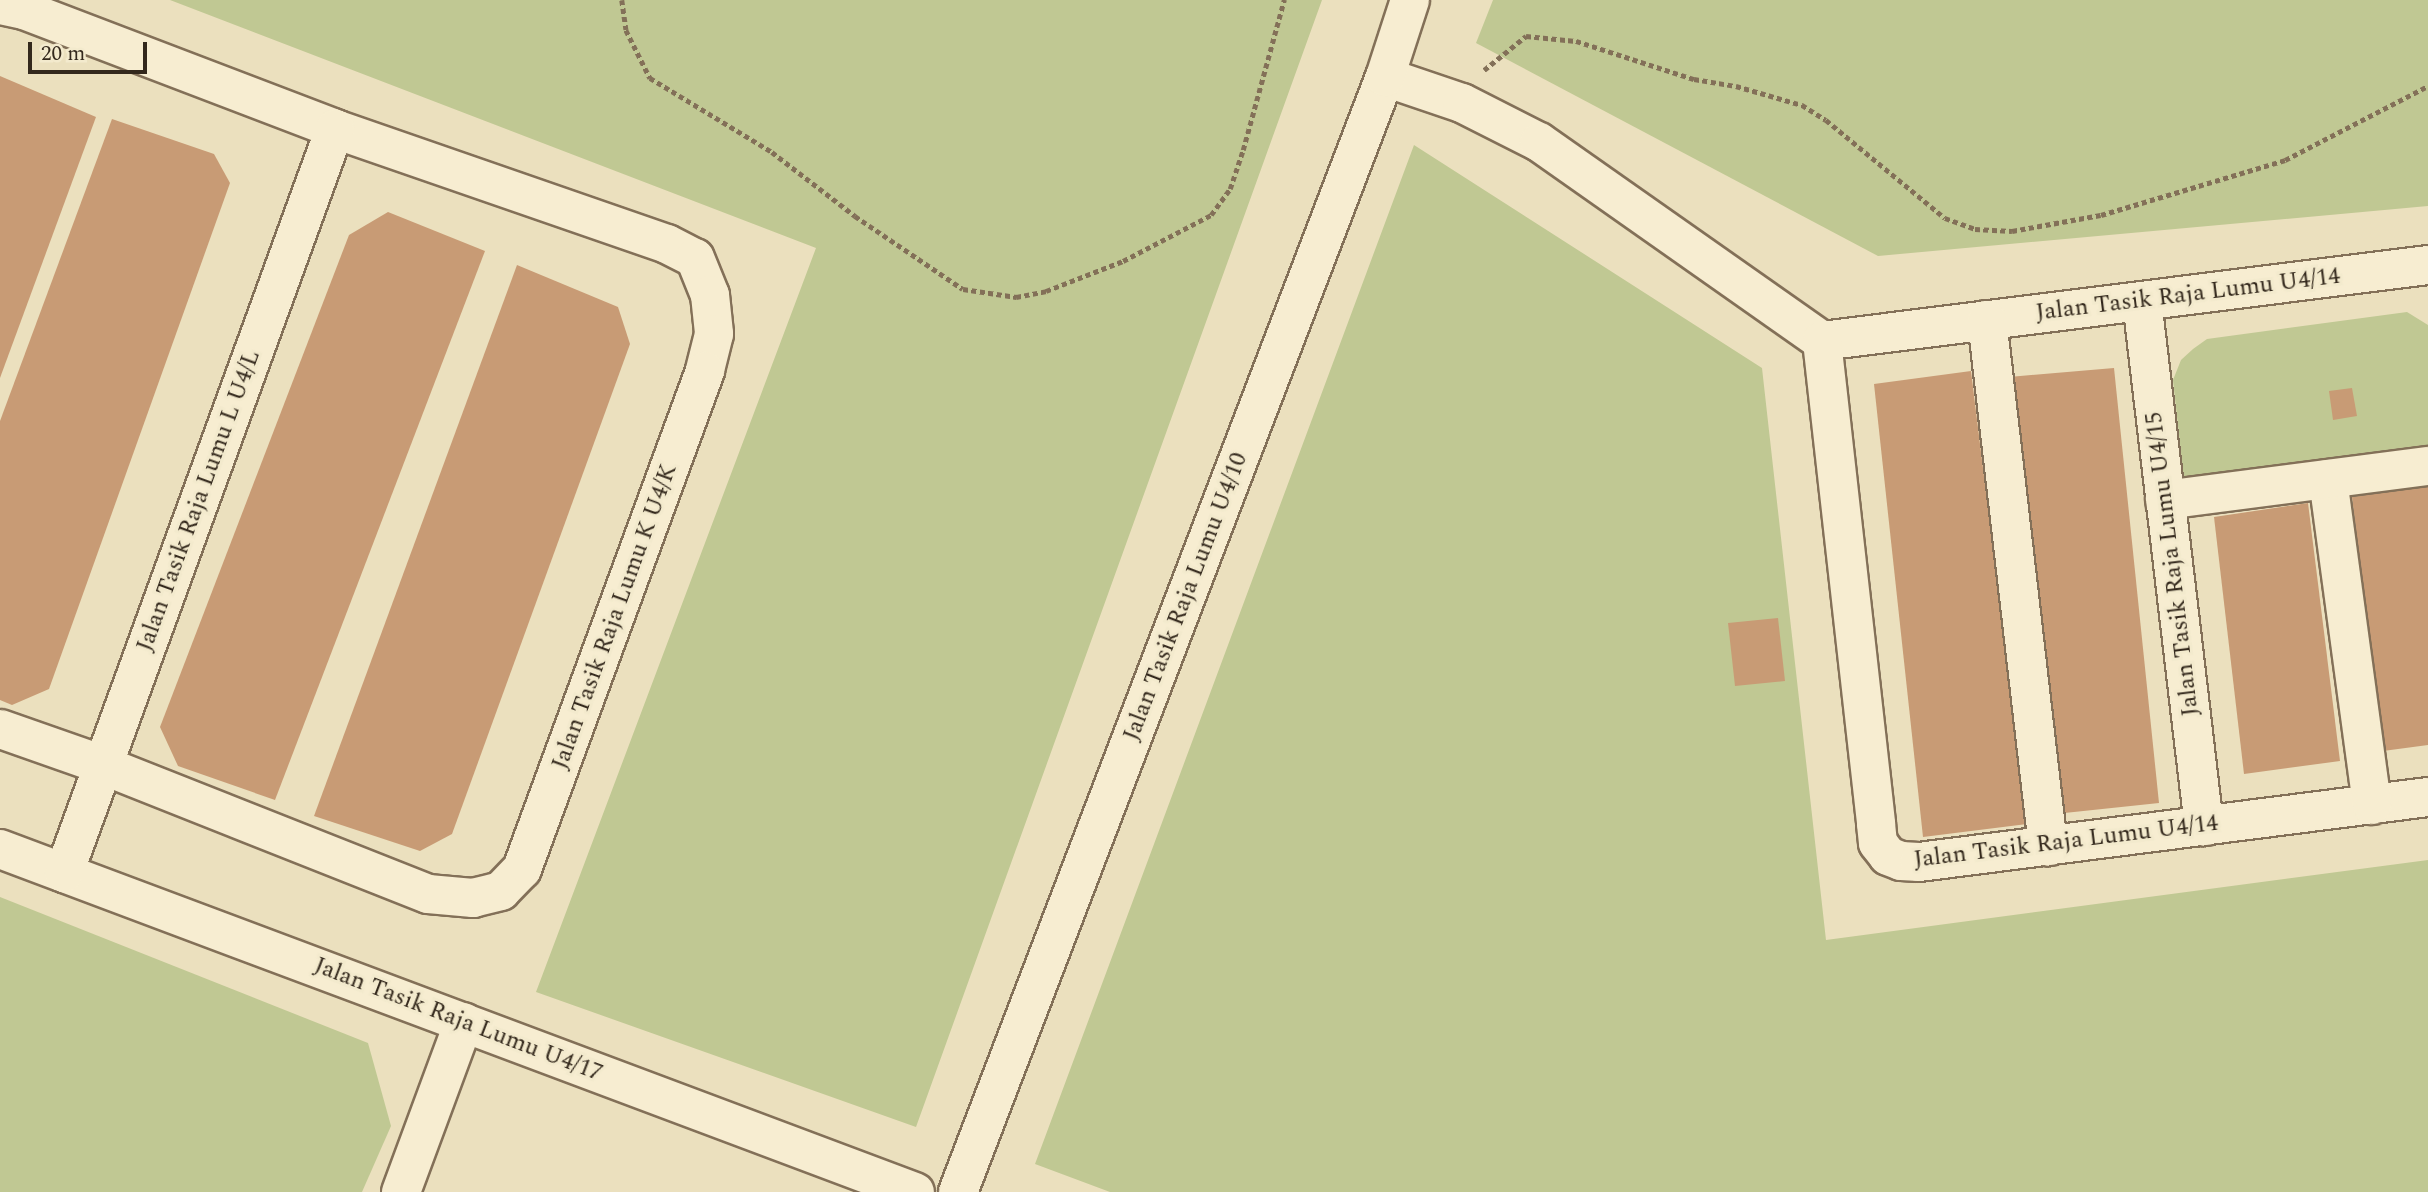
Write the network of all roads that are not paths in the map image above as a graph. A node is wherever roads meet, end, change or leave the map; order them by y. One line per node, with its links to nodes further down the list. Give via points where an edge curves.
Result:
1 (1410, 0): 3 (street, Jalan Tasik Raja Lumu U4/10)
2 (0, 5): 4 (street, Jalan Tasik Raja Lumu K U4/K, via 24,10)
3 (1385, 77): 8 (street, via 1462,103 1539,142); 23 (street, Jalan Tasik Raja Lumu U4/10)
4 (335, 129): 13 (street, Jalan Tasik Raja Lumu L U4/L); 13 (street, Jalan Tasik Raja Lumu K U4/K, via 667,244 695,258 710,295 714,334 705,371 522,869 501,891 473,898 428,894)
5 (2428, 265): 6 (street, Jalan Tasik Raja Lumu U4/14)
6 (2142, 301): 7 (street, Jalan Tasik Raja Lumu U4/14); 11 (street, Jalan Tasik Raja Lumu U4/15)
7 (1987, 320): 8 (street, Jalan Tasik Raja Lumu U4/14); 17 (street)
8 (1822, 341): 17 (street, Jalan Tasik Raja Lumu U4/14, via 1878,843 1888,856 1902,862)
9 (2428, 466): 10 (street)
10 (2328, 479): 11 (street); 15 (street)
11 (2165, 500): 16 (street, Jalan Tasik Raja Lumu U4/15)
12 (0, 729): 13 (street)
13 (103, 765): 19 (street, Jalan Tasik Raja Lumu L U4/L)
14 (2428, 797): 15 (street, Jalan Tasik Raja Lumu U4/14)
15 (2372, 805): 16 (street, Jalan Tasik Raja Lumu U4/14)
16 (2204, 826): 17 (street, Jalan Tasik Raja Lumu U4/14)
17 (2048, 846)
18 (0, 849): 19 (street, Jalan Tasik Raja Lumu U4/17)
19 (64, 873): 20 (street, Jalan Tasik Raja Lumu U4/17)
20 (464, 1022): 21 (street); 22 (street, Jalan Tasik Raja Lumu U4/17)
21 (401, 1192)
22 (915, 1192)
23 (958, 1192)

